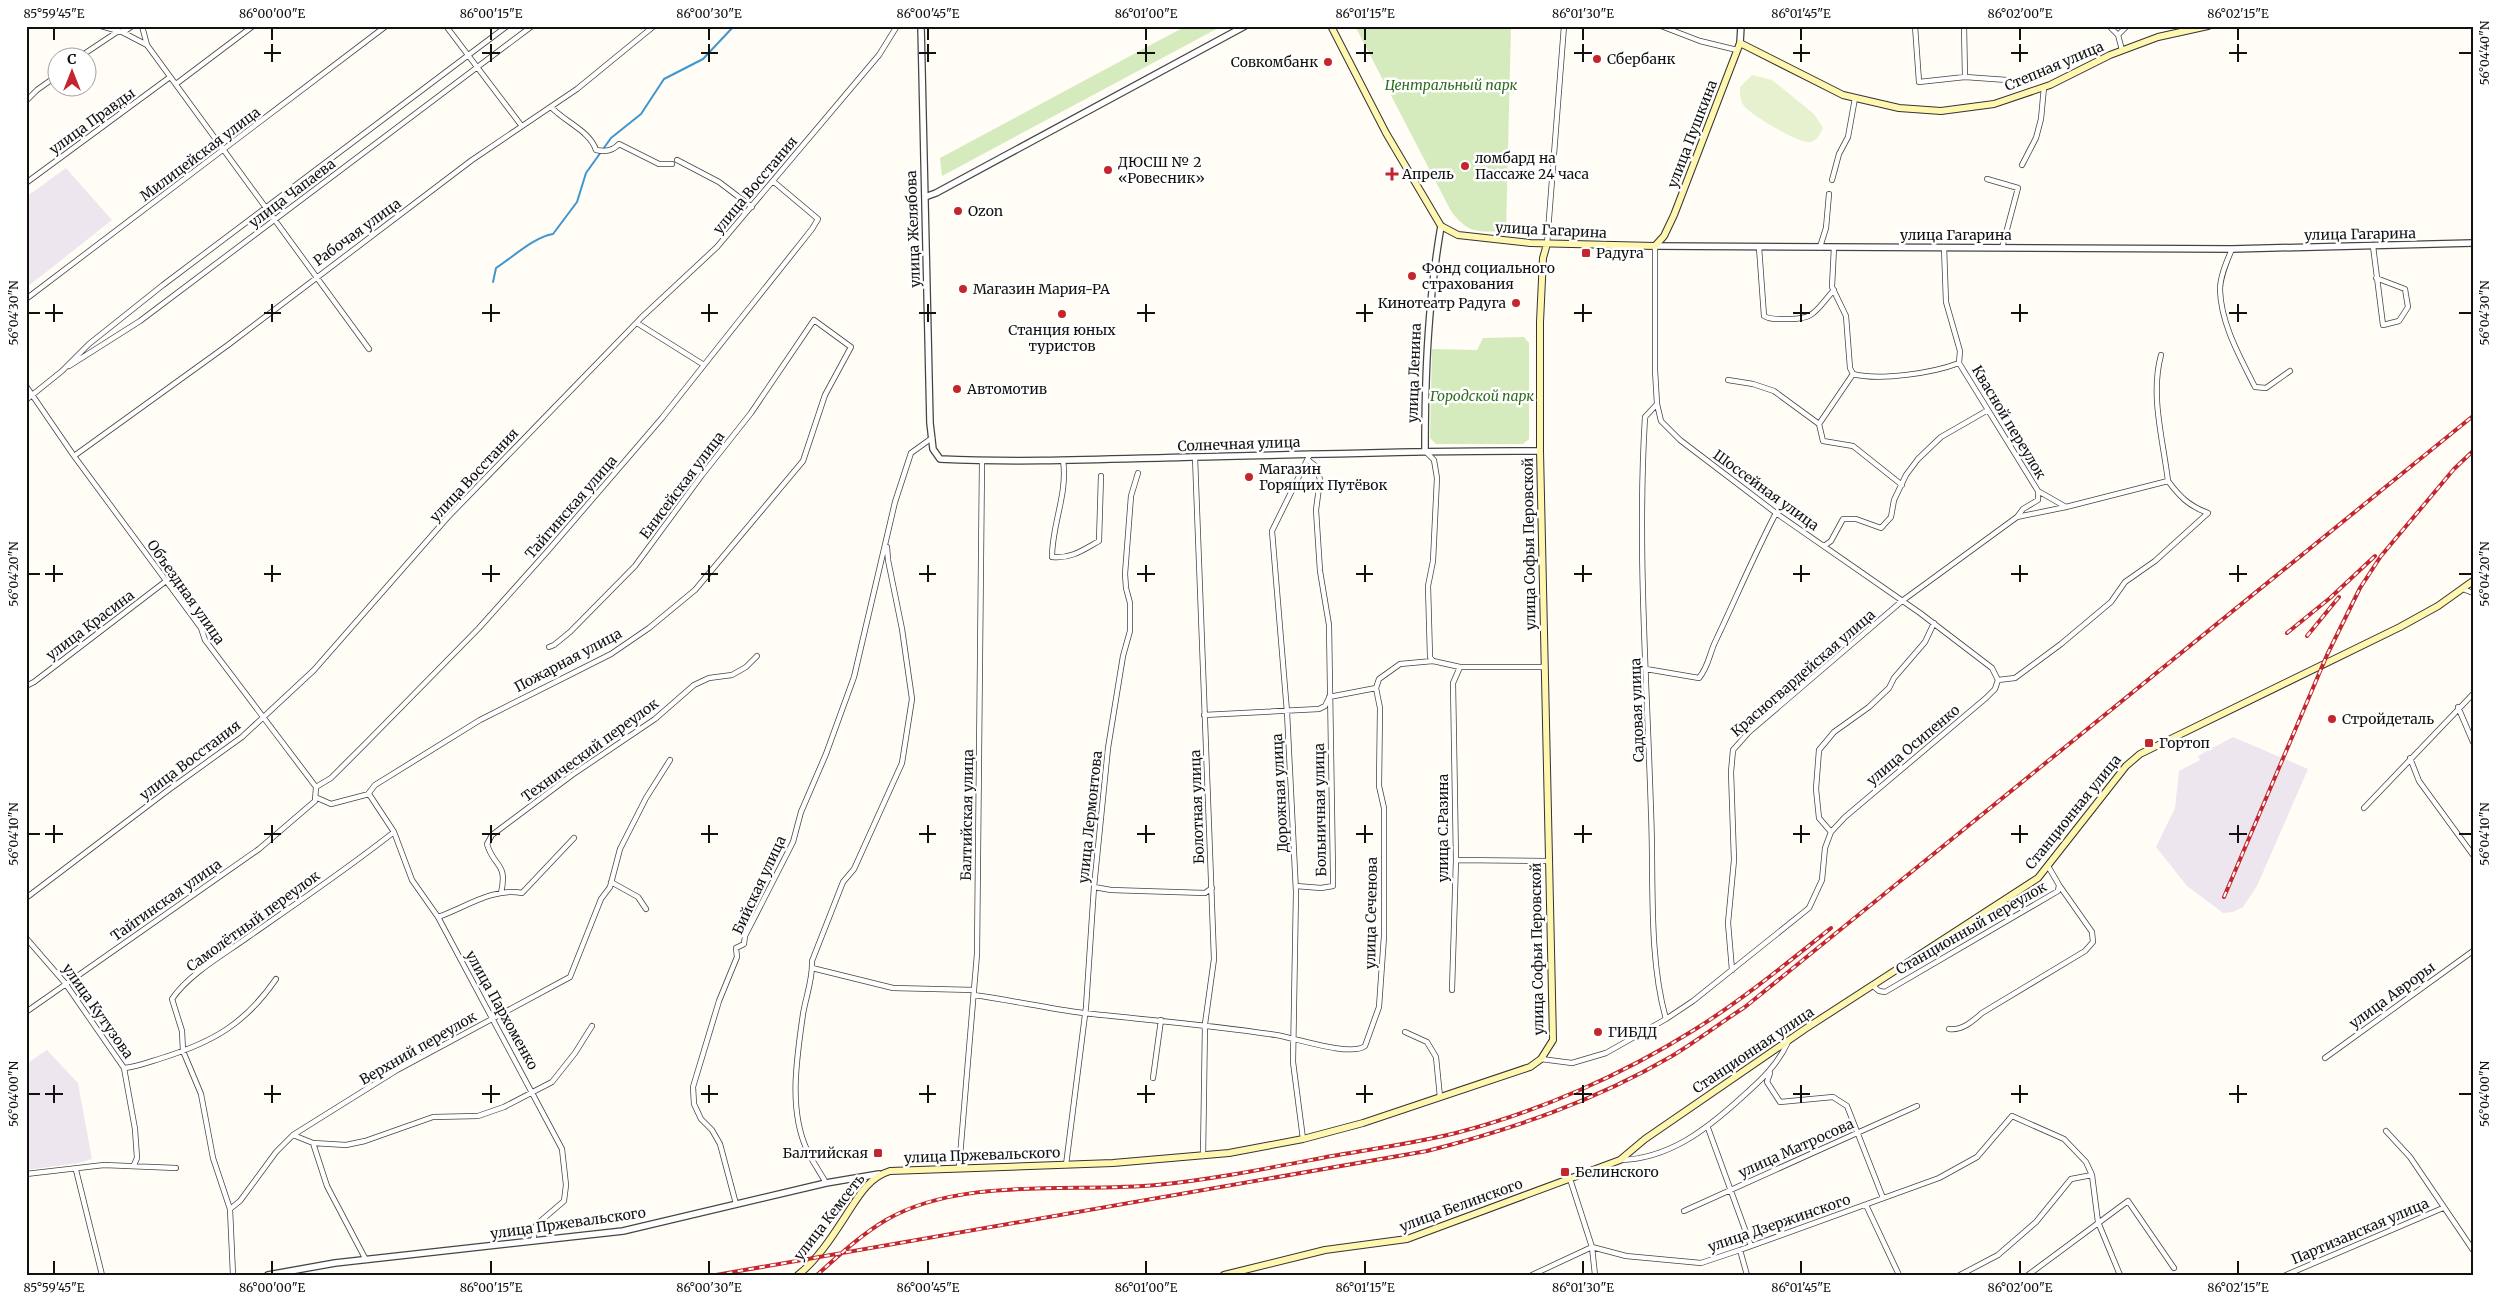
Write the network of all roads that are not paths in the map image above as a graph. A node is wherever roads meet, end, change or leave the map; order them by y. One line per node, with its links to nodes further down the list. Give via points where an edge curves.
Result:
1 (101, 26): 22 (street)
2 (132, 26): 22 (street)
3 (142, 26): 25 (street)
4 (253, 26): 35 (street)
5 (386, 26): 41 (street, Милицейская улица)
6 (446, 26): 29 (street)
7 (506, 26): 29 (street, улица Чапаева)
8 (532, 26): 30 (street, улица Чапаева)
9 (654, 26): 39 (street, Рабочая улица)
10 (897, 26): 47 (street, улица Восстания, via 879,55)
11 (921, 26): 50 (street, улица Желябова)
12 (1245, 26): 50 (street, via 1097,108)
13 (1331, 26): 54 (main road, via 1386,133)
14 (1564, 26): 56 (street, улица Софьи Перовской)
15 (1661, 26): 27 (street, via 1700,41)
16 (1741, 26): 24 (street, улица Пушкина)
17 (1914, 26): 32 (street, via 1919,82)
18 (1964, 26): 32 (street)
19 (2108, 26): 23 (street)
20 (2127, 26): 23 (street)
21 (2208, 26): 28 (main road, Степная улица, via 2158,37)
22 (122, 32): 25 (street); 26 (street)
23 (2118, 35): 28 (street)
24 (1740, 42): 27 (main road, улица Пушкина); 37 (main road, Степная улица, via 1818,84)
25 (147, 45): 31 (street)
26 (95, 48)
27 (1738, 50): 57 (main road, улица Пушкина, via 1674,215)
28 (2122, 50): 36 (main road, Степная улица)
29 (467, 56): 30 (street); 52 (street, улица Чапаева)
30 (476, 68): 40 (street); 53 (street, улица Чапаева)
31 (170, 77): 35 (street); 48 (street, улица Правды)
32 (1965, 77): 33 (street)
33 (2007, 80)
34 (48, 82): 38 (street)
35 (176, 84): 41 (street)
36 (2044, 87): 37 (main road, Степная улица, via 1994,104 1941,111 1899,108); 44 (street, via 2036,138)
37 (1855, 98): 46 (street, via 1848,137 1839,154)
38 (26, 101)
39 (551, 107): 40 (street, Рабочая улица); 43 (street, via 594,142 596,150 604,152 615,149 619,144 659,164)
40 (521, 125): 65 (street, Рабочая улица)
41 (224, 149): 52 (street); 68 (street, Милицейская улица)
42 (677, 160): 51 (street, via 719,182)
43 (672, 164)
44 (2022, 164)
45 (1987, 179): 63 (street, via 2018,188)
46 (1832, 180)
47 (774, 182): 51 (street, улица Восстания); 74 (street, Тайгинская улица, via 818,220)
48 (26, 183)
49 (1829, 194): 60 (street, via 1826,228)
50 (925, 197): 85 (street, улица Желябова)
51 (752, 207): 70 (street, улица Восстания, via 717,247)
52 (266, 209): 53 (street); 75 (street, улица Чапаева, via 89,344)
53 (274, 220): 65 (street); 75 (street, улица Чапаева, via 140,321)
54 (1441, 226): 56 (main road, улица Гагарина, via 1458,235); 86 (street, улица Ленина, via 1428,321)
55 (2473, 243): 59 (street, улица Гагарина)
56 (1547, 244): 57 (main road, улица Гагарина); 87 (main road, улица Софьи Перовской, via 1543,258 1540,322)
57 (1655, 246): 58 (street, улица Гагарина); 82 (street, Шоссейная улица)
58 (1759, 246): 60 (street, улица Гагарина); 67 (street, via 1764,316 1804,320)
59 (2373, 246): 64 (street, улица Гагарина); 66 (street)
60 (1820, 247): 61 (street, улица Гагарина)
61 (1834, 247): 62 (street, улица Гагарина); 67 (street)
62 (1944, 248): 63 (street, улица Гагарина); 73 (street, Квасной переулок, via 1946,302 1960,351)
63 (2002, 248): 64 (street, улица Гагарина)
64 (2232, 249): 76 (street, via 2220,288 2223,313 2237,353 2255,387 2266,388)
65 (315, 277): 71 (street); 88 (street, Рабочая улица, via 228,345)
66 (2376, 278): 66 (street, via 2383,325 2399,321 2408,307 2405,289)
67 (1834, 290): 77 (street, via 1846,316)
68 (26, 299)
69 (814, 320): 110 (street, Енисейская улица, via 751,414 635,566 570,632); 129 (street, Пожарная улица, via 851,347 826,395 803,461 695,590 611,654 480,720 375,785)
70 (637, 323): 74 (street); 124 (street, улица Восстания, via 448,517 314,670)
71 (370, 349)
72 (2161, 355): 96 (street, via 2156,384)
73 (1959, 363): 77 (street, via 1866,378); 83 (street, Квасной переулок)
74 (704, 364): 128 (street, Тайгинская улица, via 546,554 479,628 368,742)
75 (62, 371): 80 (street, улица Чапаева)
76 (2290, 371)
77 (1853, 374): 84 (street)
78 (1728, 380): 84 (street, via 1774,391)
79 (26, 386): 80 (street, Объездная улица)
80 (32, 395): 81 (street, улица Чапаева); 88 (street, Объездная улица)
81 (26, 400)
82 (1656, 404): 100 (street, Шоссейная улица, via 1661,421 1680,440); 115 (street, Садовая улица, via 1645,417 1643,445)
83 (1988, 410): 97 (street, via 1941,436 1918,459); 98 (street, Квасной переулок)
84 (1819, 424): 97 (street, via 1823,441 1853,446)
85 (932, 438): 91 (street, улица Желябова, via 933,449); 102 (street, Бийская улица, via 911,453)
86 (1424, 450): 87 (street, Солнечная улица); 90 (street, Солнечная улица); 112 (street, via 1434,460 1437,478 1433,561 1428,586 1430,657)
87 (1540, 451): 114 (main road, улица Софьи Перовской)
88 (74, 456): 104 (street, Объездная улица)
89 (1195, 457): 90 (street, Солнечная улица); 92 (street, Солнечная улица); 123 (street, Болотная улица)
90 (1309, 457): 120 (street, via 1320,480 1316,510 1320,571 1329,625); 122 (street, Дорожная улица, via 1272,531)
91 (940, 459): 93 (street, Солнечная улица)
92 (1063, 460): 93 (street, Солнечная улица); 95 (street, via 1063,492 1052,557 1077,554 1098,540)
93 (982, 461): 156 (street, Балтийская улица)
94 (1138, 473): 142 (street, улица Лермонтова, via 1131,496 1125,574 1130,631 1108,748)
95 (1102, 476)
96 (2168, 481): 99 (street, Красногвардейская улица); 116 (street, via 2181,498 2208,513 2155,561 2125,582 2111,602 2061,644 2015,678)
97 (1902, 485): 103 (street, via 1894,500 1891,517 1881,528 1856,519 1843,519)
98 (2038, 491): 99 (street); 101 (street, Красногвардейская улица, via 2038,500)
99 (2066, 507): 101 (street, Красногвардейская улица)
100 (1776, 513): 103 (street, Шоссейная улица); 115 (street, via 1751,560 1713,646 1707,668 1699,678)
101 (2017, 516): 108 (street, Красногвардейская улица)
102 (887, 538): 150 (street, Бийская улица, via 912,698 902,763 854,869 843,882); 197 (street, Бийская улица, via 854,677 801,812 793,842 745,936 744,944 736,948 737,957 719,1001 693,1087 694,1104 701,1119 720,1144)
103 (1824, 546): 108 (street, Шоссейная улица)
104 (166, 581): 117 (street, улица Красина); 124 (street, Объездная улица, via 201,628 205,640)
105 (2473, 581): 106 (main road, Станционная улица)
106 (2463, 590): 107 (street); 138 (main road, Станционная улица, via 2400,627 2140,754 2126,766)
107 (2473, 593)
108 (1902, 601): 109 (street, Шоссейная улица); 151 (street, Красногвардейская улица, via 1749,732 1733,750 1734,860 1728,923)
109 (1934, 623): 116 (street, Шоссейная улица, via 1992,668); 133 (street, via 1924,642 1889,688 1834,732 1819,750 1816,789 1819,818)
110 (549, 646)
111 (757, 656): 144 (street, Технический переулок, via 746,668 732,675 709,678 694,685 654,719 492,835 487,844 490,854 503,870)
112 (1433, 661): 113 (street); 118 (street, via 1400,664 1379,678)
113 (1460, 667): 114 (street); 136 (street, улица С.Разина, via 1453,683)
114 (1545, 667): 137 (main road, улица Софьи Перовской)
115 (1646, 669): 160 (street, Садовая улица, via 1654,924 1660,999)
116 (1998, 680): 133 (street, улица Осипенко, via 1986,698)
117 (26, 686)
118 (1376, 688): 120 (street); 166 (street, улица Сеченова, via 1380,708 1379,786 1384,808 1384,936 1379,1007 1365,1046 1360,1050)
119 (2473, 694): 121 (street)
120 (1329, 697): 122 (street, via 1325,706 1319,709); 141 (street, Больничная улица, via 1333,886)
121 (2458, 707): 125 (street); 126 (street)
122 (1287, 712): 123 (street); 141 (street, Дорожная улица)
123 (1204, 715): 143 (street, Болотная улица)
124 (264, 717): 128 (street, Объездная улица); 145 (street, улица Восстания, via 242,737)
125 (2473, 742)
126 (2410, 758): 131 (street); 135 (street, via 2419,781)
127 (670, 760): 139 (street, Верхний переулок, via 620,849)
128 (316, 787): 130 (street)
129 (368, 794): 130 (street, Пожарная улица, via 331,804); 132 (street, улица Пархоменко)
130 (315, 799): 153 (street, Тайгинская улица, via 259,849)
131 (2364, 808)
132 (394, 832): 147 (street, улица Пархоменко, via 409,874); 168 (street, Самолётный переулок, via 177,991 172,999 182,1031)
133 (1831, 832): 151 (street, via 1825,848 1822,880 1809,908)
134 (574, 838): 144 (street, via 522,893)
135 (2473, 855)
136 (1456, 860): 137 (street); 155 (street, улица С.Разина)
137 (1548, 861): 170 (main road, улица Софьи Перовской, via 1553,1040)
138 (2048, 866): 140 (street, Станционный переулок); 154 (main road, Станционная улица, via 2038,878)
139 (611, 882): 146 (street, via 638,897); 159 (street, Верхний переулок, via 570,977)
140 (2059, 885): 154 (street, Станционный переулок, via 2058,891 1885,992); 164 (street, via 2092,932 2092,942 2086,951 1968,1025)
141 (1296, 886): 166 (street, Дорожная улица)
142 (1094, 887): 143 (street, via 1205,893); 158 (street, улица Лермонтова)
143 (1212, 888): 162 (street, Болотная улица, via 1214,959)
144 (502, 893): 147 (street)
145 (26, 898)
146 (646, 909)
147 (438, 917): 159 (street, улица Пархоменко)
148 (26, 938): 153 (street, улица Кутузова)
149 (2473, 951): 169 (street, улица Авроры)
150 (812, 968): 156 (street, via 893,988); 194 (street, Бийская улица, via 795,1081 798,1118 807,1150)
151 (1732, 970): 160 (street)
152 (276, 979): 168 (street, via 241,1021 214,1039)
153 (66, 983): 157 (street, Тайгинская улица); 171 (street, улица Кутузова)
154 (1872, 985): 167 (main road, Станционная улица)
155 (1452, 990)
156 (974, 993): 158 (street); 188 (street, Балтийская улица)
157 (26, 1012)
158 (1084, 1013): 161 (street); 186 (street, улица Лермонтова)
159 (494, 1018): 174 (street, улица Пархоменко); 180 (street, Верхний переулок, via 396,1070)
160 (1666, 1019): 170 (street, via 1606,1053 1572,1063)
161 (1161, 1020): 162 (street); 173 (street)
162 (1205, 1024): 166 (street); 183 (street, Болотная улица)
163 (592, 1026): 174 (street, via 552,1082)
164 (1949, 1029)
165 (1405, 1032): 175 (street, via 1427,1042 1436,1057)
166 (1292, 1038): 181 (street, Дорожная улица)
167 (1788, 1042): 172 (street, улица Белинского); 184 (main road, Станционная улица)
168 (183, 1051): 171 (street); 200 (street, Самолётный переулок, via 201,1094 212,1158)
169 (2325, 1058)
170 (1541, 1059): 175 (main road, улица Пржевальского, via 1530,1067)
171 (124, 1068): 185 (street, улица Кутузова, via 138,1158)
172 (1770, 1072): 177 (street, улица Белинского); 179 (street, via 1767,1082 1780,1102 1833,1097 1847,1106)
173 (1152, 1078)
174 (533, 1091): 182 (street, via 504,1107 478,1116 433,1117 346,1145); 203 (street, улица Пархоменко, via 562,1149 566,1185 564,1201 536,1226)
175 (1440, 1097): 181 (main road, улица Пржевальского)
176 (1918, 1106): 179 (street, улица Матросова)
177 (1708, 1128): 184 (street, улица Белинского, via 1666,1151 1637,1160); 195 (street)
178 (2386, 1131): 199 (street, via 2410,1157)
179 (1857, 1133): 195 (street, улица Матросова); 196 (street)
180 (293, 1135): 182 (street); 200 (street, Верхний переулок)
181 (1303, 1139): 183 (main road, улица Пржевальского)
182 (313, 1143): 208 (street, via 326,1186)
183 (1203, 1156): 186 (main road, улица Пржевальского)
184 (1617, 1161): 193 (main road, улица Белинского)
185 (134, 1165): 187 (street); 189 (street, via 104,1165)
186 (1066, 1165): 188 (main road, улица Пржевальского)
187 (176, 1168)
188 (959, 1168): 191 (main road, улица Пржевальского, via 903,1169)
189 (76, 1170): 190 (street); 210 (street)
190 (26, 1174)
191 (879, 1174): 194 (street, улица Пржевальского); 213 (main road, улица Кемсеть, via 859,1194 810,1265)
192 (2092, 1175): 196 (street, улица Дзержинского, via 2086,1162 2064,1139 2012,1116 1977,1157 1939,1178); 202 (street); 219 (street, via 2071,1179 2036,1222 1998,1256)
193 (1570, 1179): 205 (street); 214 (main road, улица Белинского, via 1407,1239 1325,1250)
194 (826, 1183): 197 (street, улица Пржевальского)
195 (1729, 1191): 201 (street, улица Матросова); 204 (street)
196 (1883, 1198): 198 (street, улица Дзержинского)
197 (736, 1204): 203 (street, улица Пржевальского, via 623,1231)
198 (1866, 1204): 204 (street, улица Дзержинского); 218 (street)
199 (2443, 1208): 207 (street); 222 (street, Партизанская улица)
200 (230, 1209): 211 (street, Самолётный переулок)
201 (1684, 1211)
202 (2098, 1222): 209 (street, via 2128,1200); 220 (street); 221 (street)
203 (533, 1241): 208 (street, улица Пржевальского)
204 (1751, 1246): 206 (street, улица Дзержинского)
205 (1592, 1247): 206 (street, улица Дзержинского, via 1626,1256 1701,1263); 215 (street); 216 (street)
206 (1740, 1250): 217 (street)
207 (2473, 1250)
208 (366, 1260): 212 (street, улица Пржевальского)
209 (2174, 1268)
210 (102, 1275)
211 (233, 1275)
212 (268, 1275)
213 (798, 1275)
214 (1224, 1275)
215 (1532, 1275)
216 (1595, 1275)
217 (1747, 1275)
218 (1899, 1275)
219 (1960, 1275)
220 (2028, 1275)
221 (2120, 1275)
222 (2286, 1275)

